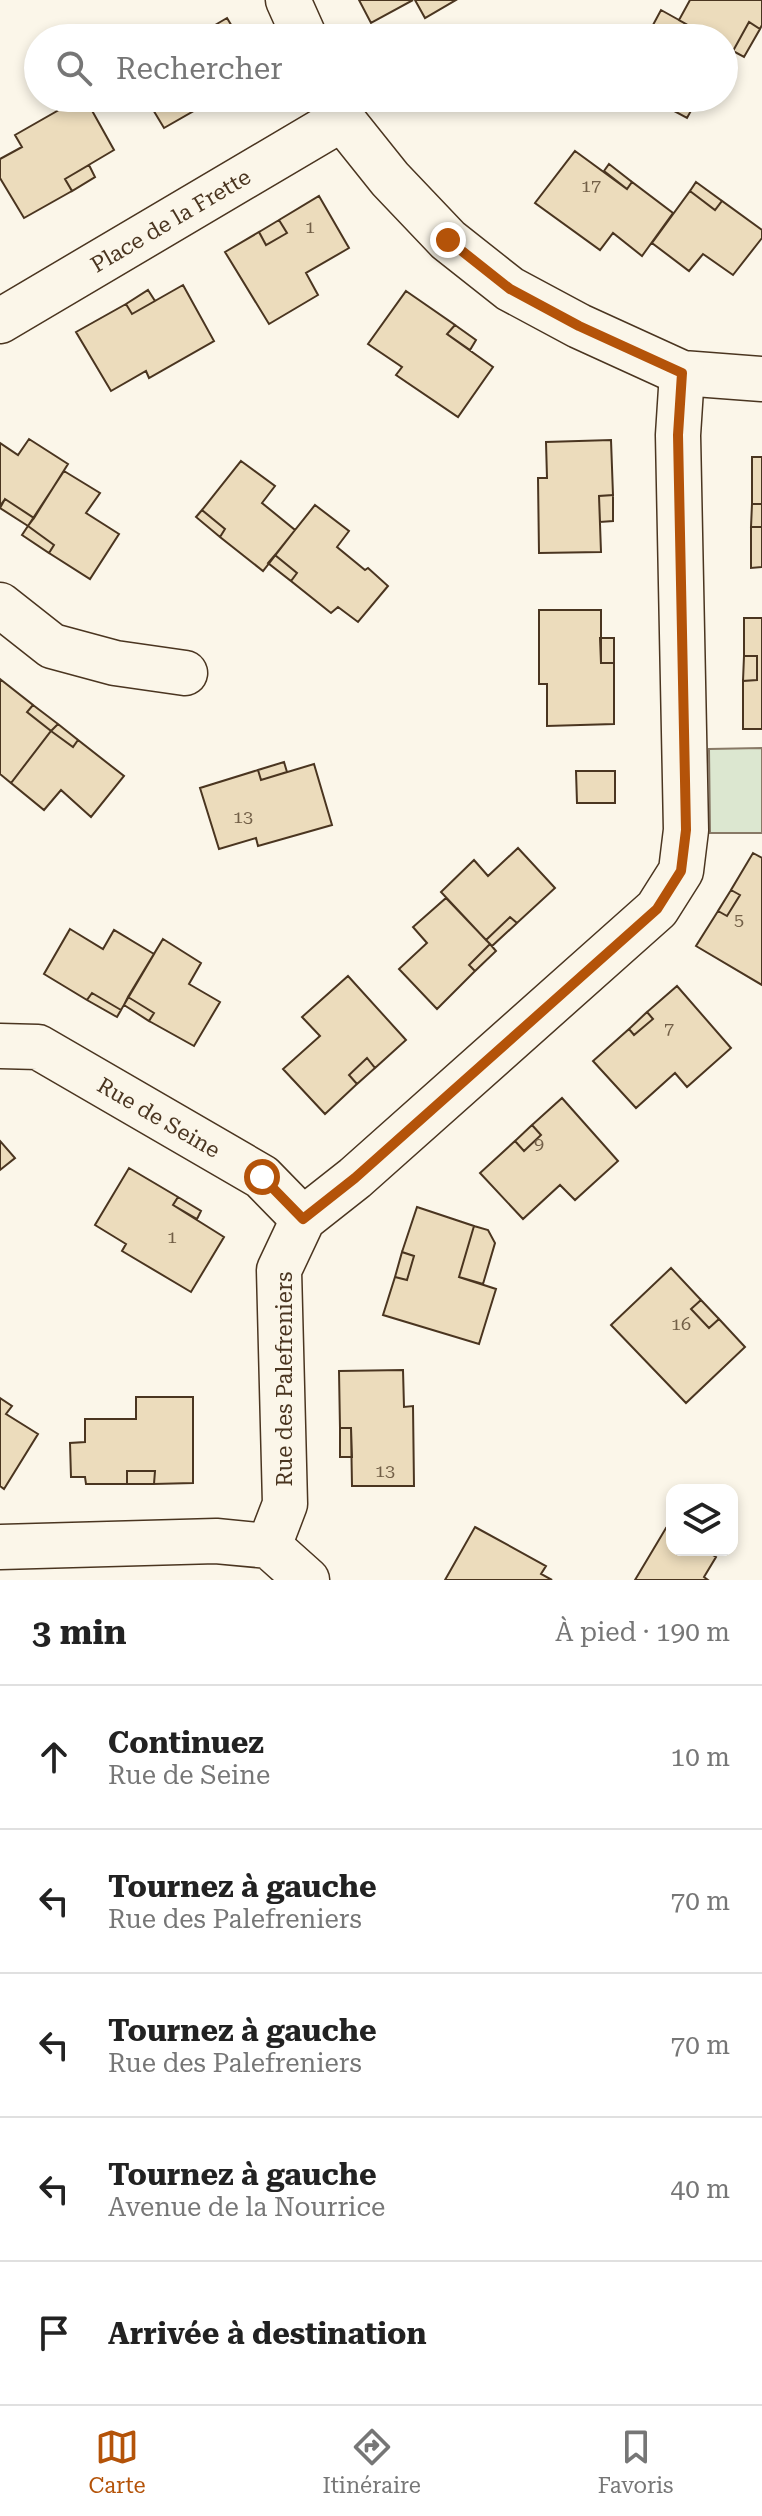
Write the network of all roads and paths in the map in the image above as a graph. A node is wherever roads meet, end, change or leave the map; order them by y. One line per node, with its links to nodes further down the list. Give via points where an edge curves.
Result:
1 (288, 0): 2 (street)
2 (299, 24)
3 (332, 112): 5 (street, Place de la Frette)
4 (339, 112): 6 (street, via 390,179 448,240 510,289)
5 (0, 321)
6 (682, 373): 7 (street); 11 (street, Rue des Palefreniers, via 678,435 686,830 681,871 657,909)
7 (762, 379)
8 (0, 605): 9 (street, via 52,646 115,663)
9 (185, 673)
10 (0, 1046): 11 (street, Rue de Seine, via 38,1047 262,1177)
11 (303, 1219): 12 (street, Rue des Palefreniers, via 279,1270 285,1504)
12 (269, 1546): 13 (street, via 216,1541); 14 (street)
13 (0, 1547)
14 (307, 1580)

